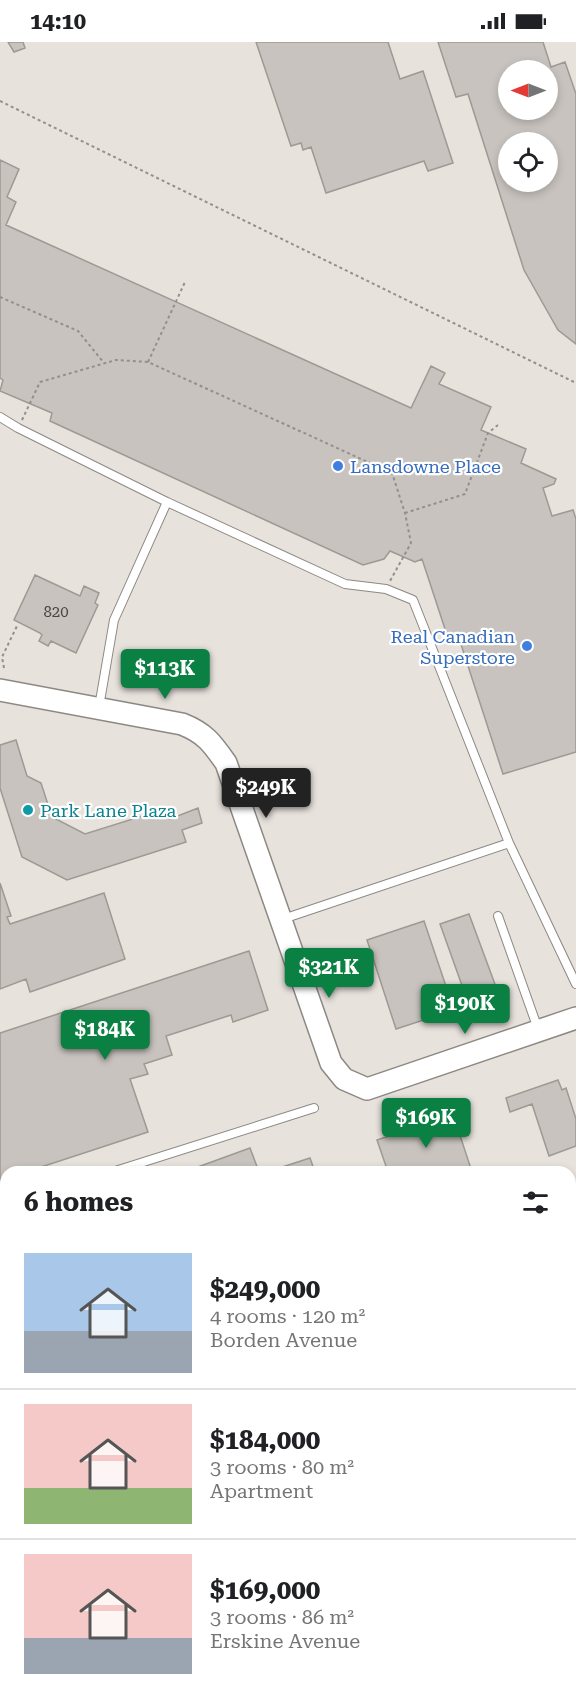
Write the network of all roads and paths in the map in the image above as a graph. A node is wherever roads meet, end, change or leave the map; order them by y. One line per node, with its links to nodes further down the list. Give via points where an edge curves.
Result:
1 (0, 101): 6 (path)
2 (184, 282): 4 (path)
3 (0, 297): 5 (path, via 78,331)
4 (147, 362): 5 (path); 11 (path, via 392,473)
5 (104, 363): 9 (path, via 40,382)
6 (576, 383)
7 (0, 417): 9 (lane)
8 (498, 425): 11 (path, via 488,433 465,494)
9 (18, 428): 10 (lane)
10 (167, 502): 12 (lane, via 345,584); 16 (lane, via 114,620)
11 (405, 513): 12 (path, via 411,543)
12 (386, 589): 17 (lane, via 413,600)
13 (17, 626): 14 (path, via 2,657)
14 (4, 668)
15 (0, 690): 16 (street)
16 (99, 708): 19 (street, via 182,724 209,739 226,763)
17 (509, 843): 19 (lane); 20 (lane)
18 (498, 916): 22 (lane)
19 (281, 920): 22 (street, via 331,1063 344,1079 367,1089)
20 (576, 984)
21 (576, 1018): 22 (street)
22 (538, 1030)
23 (314, 1108): 24 (lane)
24 (131, 1166)

